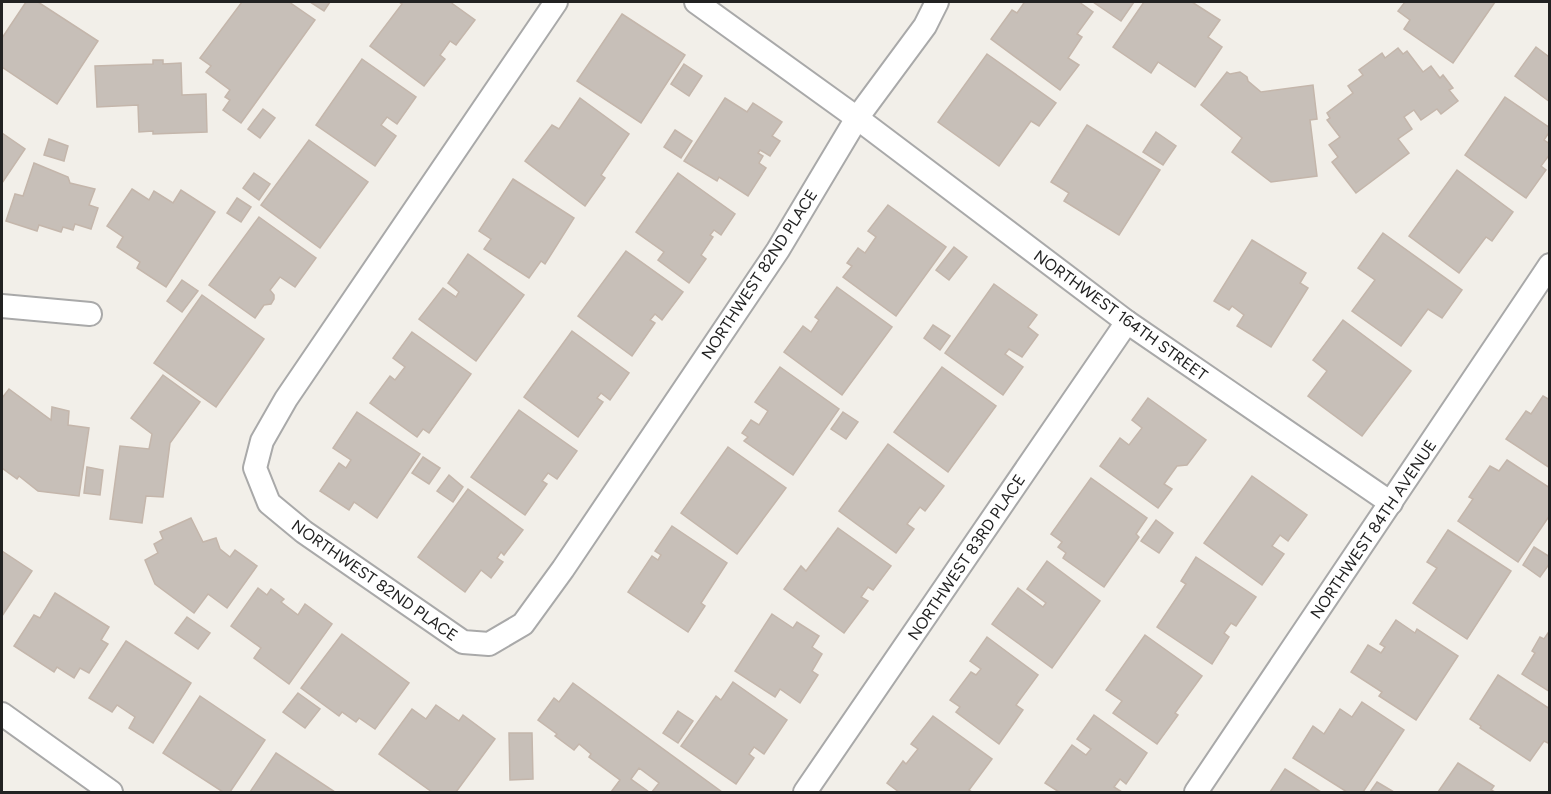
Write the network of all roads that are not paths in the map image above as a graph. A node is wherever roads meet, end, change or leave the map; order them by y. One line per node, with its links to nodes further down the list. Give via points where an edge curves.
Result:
1 (556, 2): 4 (street, NORTHWEST 82ND PLACE, via 286,399 262,441 255,468 269,503 304,532 463,642 489,644 523,624 778,250)
2 (696, 2): 4 (street)
3 (937, 2): 4 (street, NORTHWEST 82ND PLACE, via 925,26)
4 (857, 118): 8 (street, NORTHWEST 164TH STREET)
5 (1550, 265): 9 (street, NORTHWEST 84TH AVENUE)
6 (2, 306): 7 (street)
7 (90, 314)
8 (1127, 322): 9 (street, NORTHWEST 164TH STREET); 12 (street, NORTHWEST 83RD PLACE)
9 (1391, 503): 13 (street, NORTHWEST 84TH AVENUE)
10 (2, 714): 11 (street)
11 (111, 792)
12 (805, 792)
13 (1196, 792)

